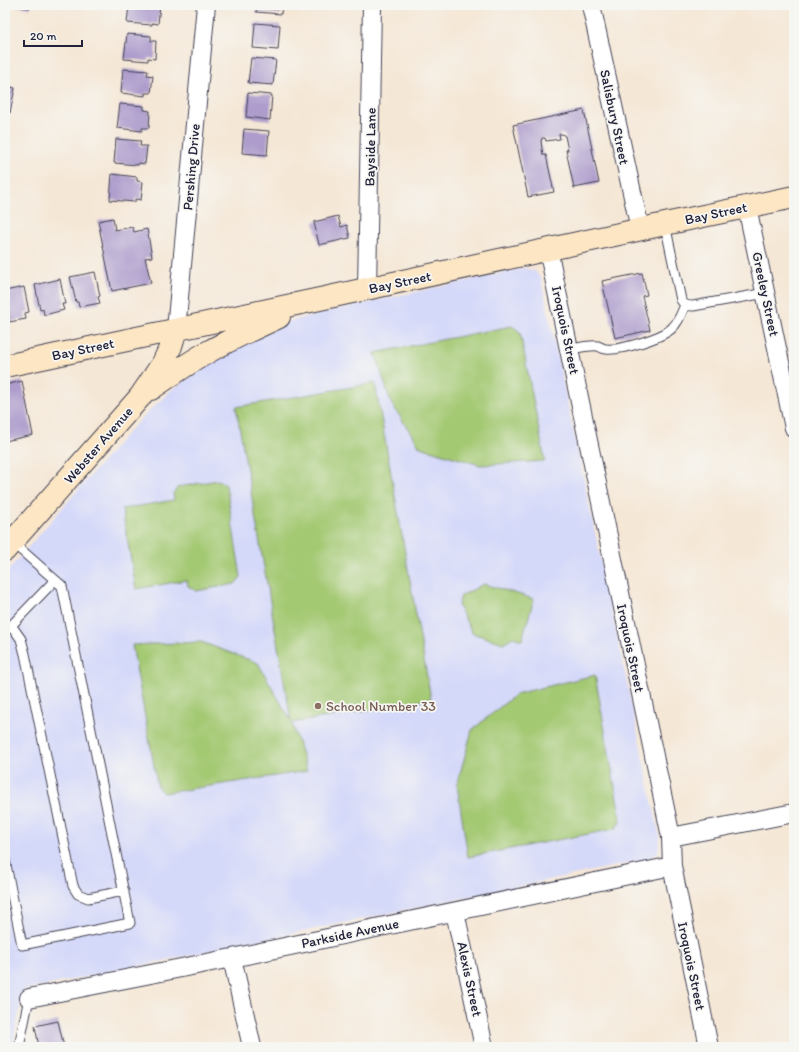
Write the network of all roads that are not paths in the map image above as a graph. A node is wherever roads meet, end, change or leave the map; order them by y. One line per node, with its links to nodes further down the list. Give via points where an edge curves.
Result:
1 (206, 5): 13 (street, Pershing Drive)
2 (372, 5): 9 (street, Bayside Lane)
3 (591, 5): 7 (street, Salisbury Street)
4 (794, 197): 5 (street, Bay Street)
5 (747, 207): 6 (street, Bay Street); 10 (street, Greeley Street)
6 (665, 224): 7 (street, Bay Street); 12 (lane, via 681,300)
7 (640, 229): 8 (street, Bay Street)
8 (548, 249): 9 (street, Bay Street); 14 (street, Iroquois Street)
9 (368, 288): 11 (street, Bay Street)
10 (766, 293): 12 (lane, via 693,306); 17 (street, Greeley Street)
11 (320, 299): 13 (street, Bay Street); 16 (street, via 207,352)
12 (685, 305): 14 (lane, via 674,326 666,333 649,340 619,348 587,346)
13 (176, 330): 15 (street, Bay Street); 16 (street, Webster Avenue, via 163,363)
14 (570, 349): 22 (street, Iroquois Street)
15 (5, 366)
16 (140, 397): 18 (street, Webster Avenue)
17 (794, 428)
18 (9, 546): 19 (lane)
19 (55, 580): 20 (lane); 25 (lane, via 62,586)
20 (8, 628): 25 (lane, via 21,639 25,654 73,886 78,894 88,898)
21 (794, 813): 22 (street)
22 (671, 837): 24 (street, Iroquois Street)
23 (5, 860): 25 (lane, via 22,945 130,923)
24 (672, 866): 26 (street, Parkside Avenue); 32 (street, Iroquois Street)
25 (124, 891)
26 (455, 912): 27 (street, Parkside Avenue); 31 (street, Alexis Street)
27 (232, 958): 28 (street, Parkside Avenue); 30 (street)
28 (28, 998): 29 (lane)
29 (19, 1047)
30 (252, 1047)
31 (484, 1047)
32 (709, 1047)

